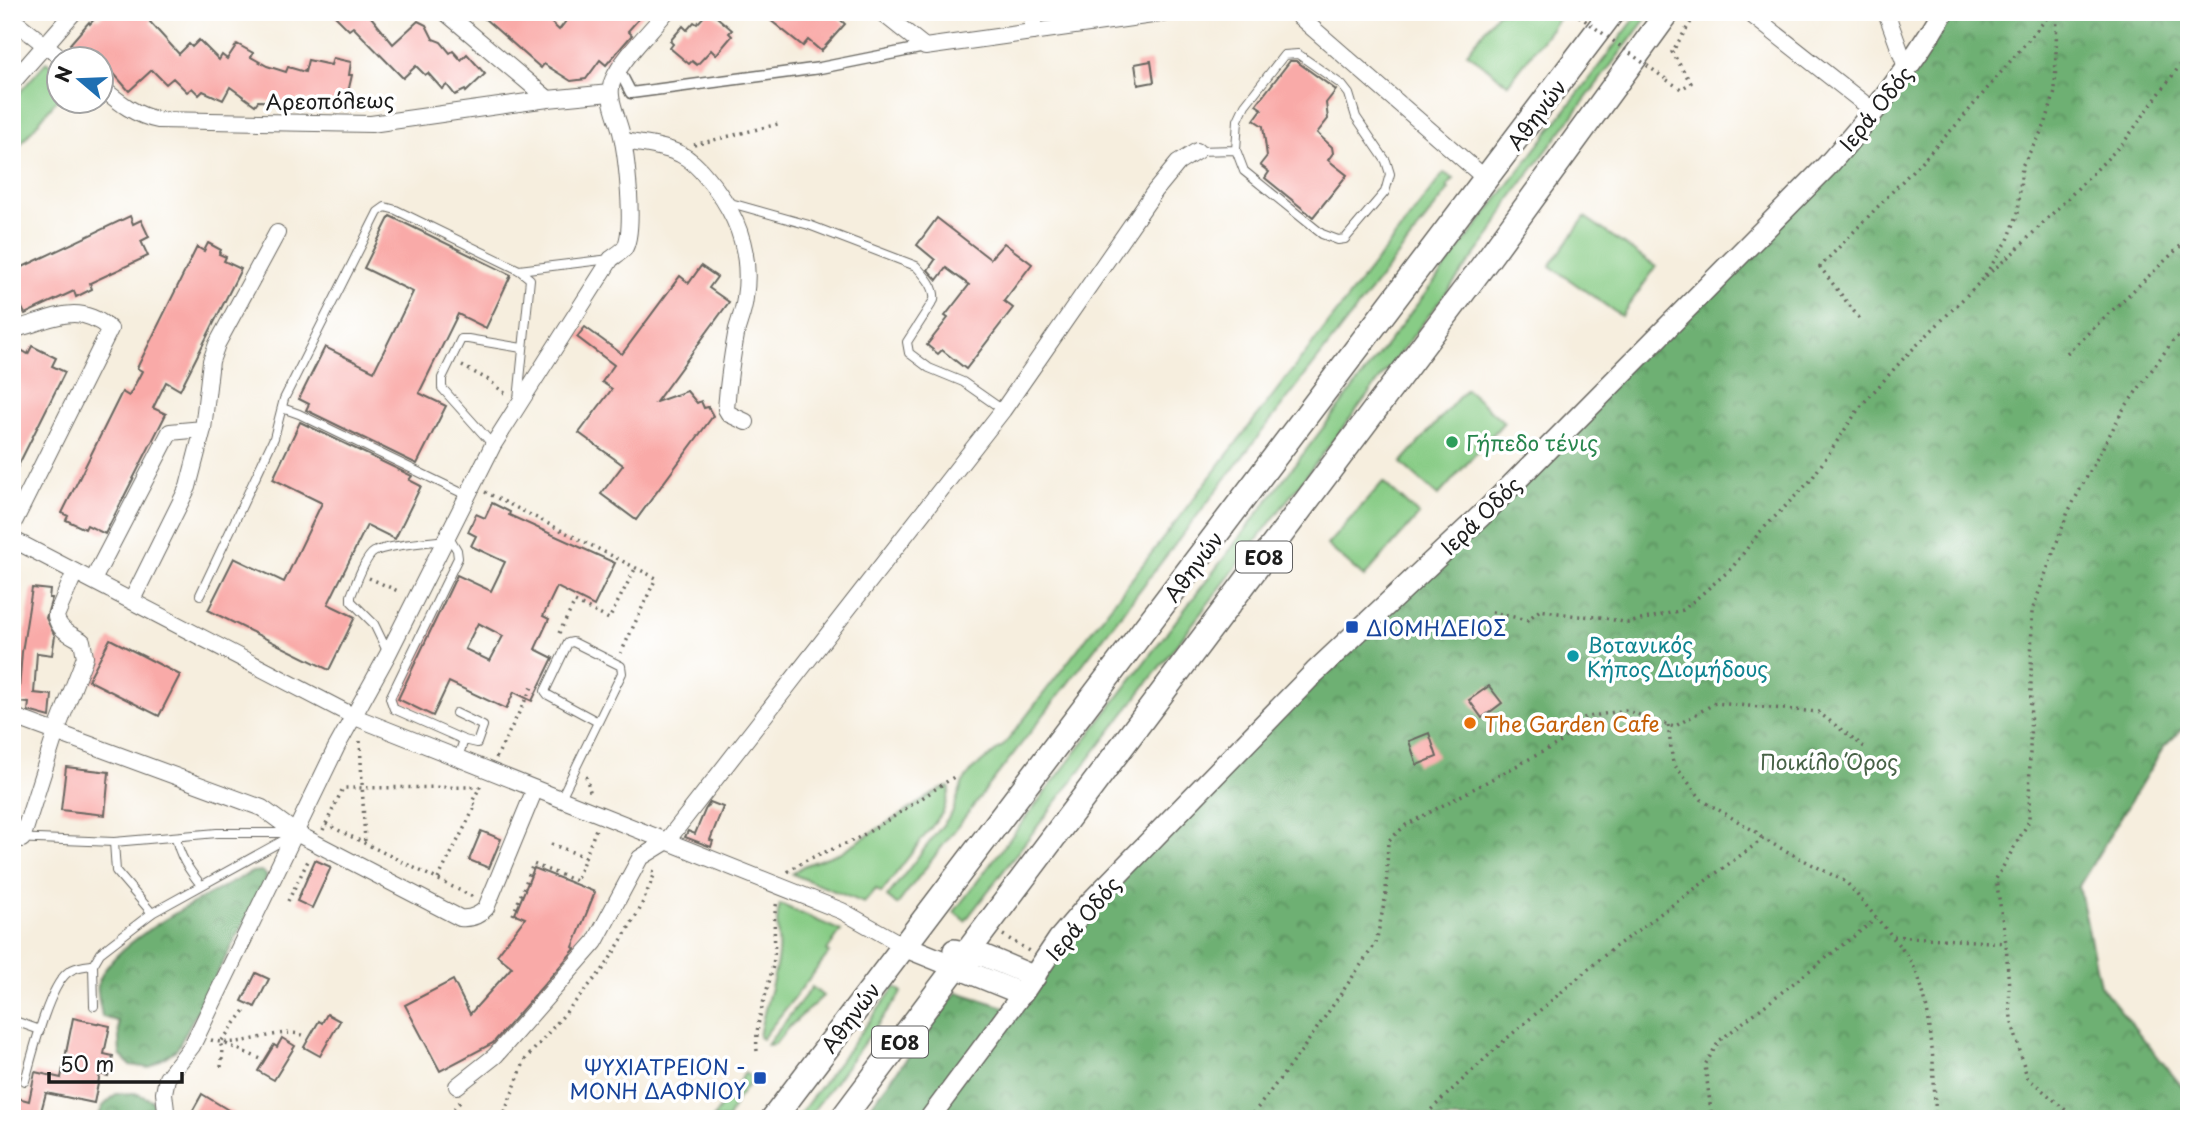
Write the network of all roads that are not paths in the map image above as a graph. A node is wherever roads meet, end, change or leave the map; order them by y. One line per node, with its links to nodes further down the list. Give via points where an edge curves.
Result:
1 (74, 12): 15 (street)
2 (445, 12): 22 (street)
3 (666, 12): 18 (street)
4 (881, 12): 16 (street)
5 (1033, 12): 14 (street)
6 (1174, 12): 14 (street)
7 (1294, 12): 27 (street)
8 (1612, 12): 27 (highway, Αθηνών / ΕΟ8)
9 (1668, 12): 66 (highway, ΕΟ8)
10 (1748, 12): 23 (street)
11 (1886, 12): 17 (street)
12 (1943, 12): 17 (main road, Ιερά Οδός)
13 (12, 19): 15 (street)
14 (1033, 32): 16 (street)
15 (46, 45): 19 (street)
16 (925, 47): 18 (street, via 820,68 631,93)
17 (1907, 70): 23 (main road, Ιερά Οδός)
18 (619, 71): 20 (street)
19 (12, 83)
20 (610, 93): 22 (street, Αρεοπόλεως); 24 (street)
21 (116, 99): 22 (street, Αρεοπόλεως, via 158,120 371,124)
22 (548, 99)
23 (1875, 112): 68 (main road, Ιερά Οδός, via 1486,511 1296,691 1087,906)
24 (623, 141): 28 (street, via 682,155); 30 (street, via 629,236)
25 (1236, 150): 25 (lane, via 1244,171 1322,234 1338,240 1345,239 1385,192 1390,174 1356,117 1349,94 1298,54 1284,55 1245,105 1238,120); 26 (lane)
26 (1196, 151): 36 (street, via 1178,163 1155,191)
27 (1486, 179): 65 (highway, Αθηνών / ΕΟ8)
28 (727, 202): 36 (lane, via 810,225 916,265 935,294 907,342 909,353); 37 (street, via 742,235 746,297 726,409)
29 (277, 233): 38 (street, via 216,344)
30 (611, 259): 31 (lane); 34 (street)
31 (519, 270): 33 (lane, via 531,285); 35 (lane, via 385,207 377,212)
32 (12, 334): 41 (street, via 19,328 81,313 110,329)
33 (522, 348): 34 (lane); 39 (lane, via 461,340 442,378 442,388)
34 (518, 403): 39 (street)
35 (282, 408): 40 (lane); 46 (lane, via 274,438)
36 (1003, 410): 62 (street)
37 (746, 422)
38 (203, 429): 45 (street, via 170,432); 47 (street, via 188,487)
39 (493, 445): 40 (street)
40 (470, 491): 42 (street)
41 (12, 526)
42 (447, 537): 48 (street); 48 (lane, via 373,552 361,574 351,601 374,624); 54 (lane, via 458,558 390,698 394,709)
43 (12, 539): 44 (street)
44 (75, 572): 45 (street); 53 (street, via 56,617 67,633 82,641 85,657)
45 (93, 580): 47 (street)
46 (200, 596)
47 (132, 600): 51 (street)
48 (388, 654): 51 (street)
49 (456, 713): 54 (lane, via 483,726 477,743)
50 (12, 716): 53 (street)
51 (357, 718): 55 (street); 58 (street, via 336,748)
52 (598, 722): 52 (lane, via 622,673 621,666 568,643 545,691); 57 (lane)
53 (56, 732): 58 (street, via 262,808); 60 (street)
54 (464, 740): 55 (lane)
55 (458, 757): 56 (street)
56 (535, 789): 57 (street); 58 (street, via 483,911 468,918 460,918)
57 (561, 800): 62 (street)
58 (296, 833): 59 (lane); 63 (lane); 74 (street, via 197,1034 167,1078)
59 (176, 837): 61 (lane); 63 (lane, via 177,848)
60 (17, 838): 61 (lane)
61 (114, 842): 64 (lane, via 116,871)
62 (666, 842): 65 (street, via 842,911); 73 (street, via 640,858 595,942 536,1011 495,1056)
63 (201, 885): 64 (lane)
64 (152, 913): 67 (lane, via 100,953)
65 (904, 946): 66 (main road); 75 (highway, Αθηνών / ΕΟ8)
66 (963, 959): 68 (main road); 76 (highway, ΕΟ8)
67 (93, 965): 69 (lane); 71 (lane, via 64,975)
68 (1034, 977): 77 (street, Ιερά Οδός)
69 (94, 1006)
70 (12, 1020): 71 (lane)
71 (40, 1030): 72 (lane)
72 (25, 1082)
73 (457, 1086)
74 (167, 1119)
75 (773, 1119)
76 (842, 1119)
77 (929, 1119)

